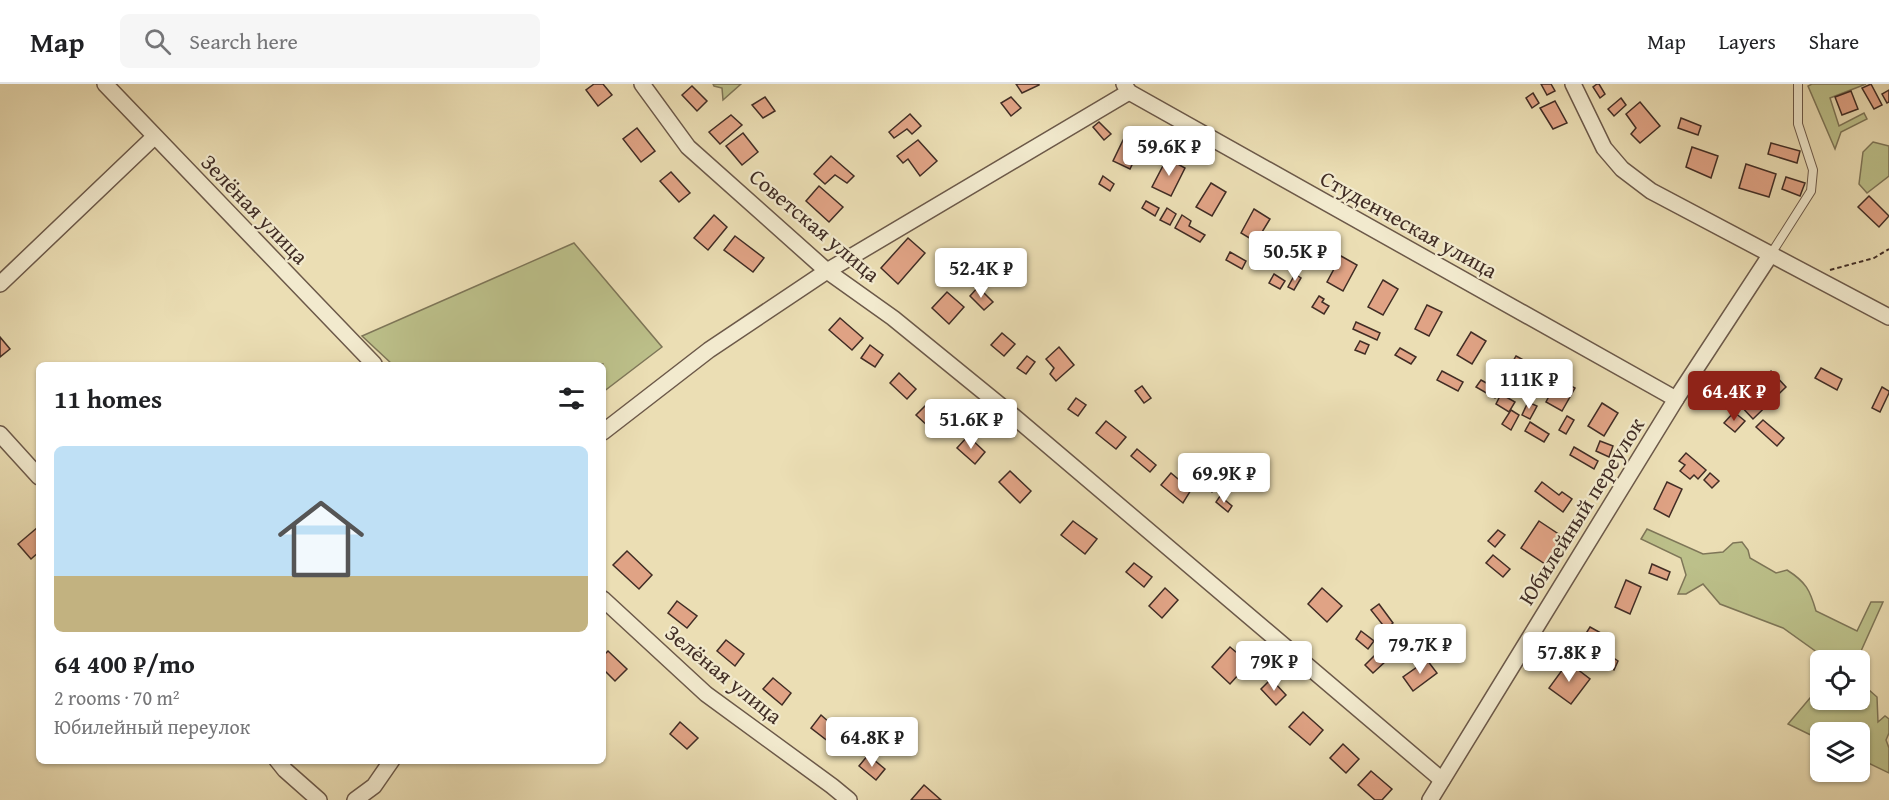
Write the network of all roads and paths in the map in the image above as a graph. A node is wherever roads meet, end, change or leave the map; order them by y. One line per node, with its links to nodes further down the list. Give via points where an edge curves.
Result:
1 (105, 84): 6 (street, Зелёная улица)
2 (642, 84): 9 (street, Советская улица, via 688,147)
3 (1573, 84): 8 (street, via 1605,147 1622,169 1651,190)
4 (1798, 84): 8 (lane, via 1798,124 1814,170 1811,191)
5 (1127, 88): 9 (street); 14 (street, Студенческая улица)
6 (154, 137): 11 (street); 13 (street, Зелёная улица)
7 (1889, 249): 10 (path, via 1874,258)
8 (1771, 254): 10 (street); 14 (street, Юбилейный переулок)
9 (827, 271): 15 (street, via 709,350); 21 (street, Советская улица, via 893,318 1017,418)
10 (1810, 275): 12 (street)
11 (0, 284)
12 (1889, 317)
13 (372, 362)
14 (1676, 399): 21 (street, Юбилейный переулок)
15 (606, 430)
16 (0, 434): 17 (street)
17 (36, 474)
18 (606, 602): 24 (street, Зелёная улица, via 706,694)
19 (280, 764): 22 (street)
20 (389, 764): 23 (street, via 374,786)
21 (1442, 780): 25 (street, Юбилейный переулок)
22 (319, 800)
23 (355, 800)
24 (849, 800)
25 (1430, 800)

